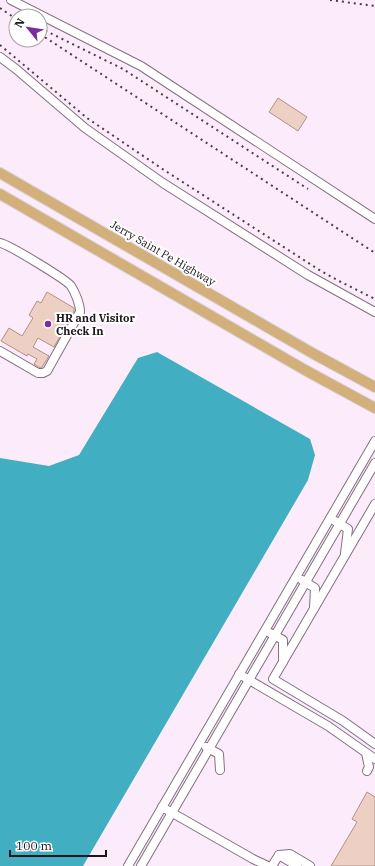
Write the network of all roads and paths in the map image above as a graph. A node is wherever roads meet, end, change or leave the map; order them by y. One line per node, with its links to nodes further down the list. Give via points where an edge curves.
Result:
1 (11, 0): 5 (lane, via 141,66)
2 (0, 57): 7 (lane, via 86,128 163,183 308,275)
3 (0, 173): 9 (main road, Jerry Saint Pe Highway)
4 (0, 194): 10 (main road)
5 (375, 219)
6 (0, 242): 8 (lane, via 70,285 80,312 47,371 43,373 38,373)
7 (375, 312)
8 (0, 351)
9 (314, 354): 10 (main road); 11 (main road, Jerry Saint Pe Highway)
10 (305, 370): 12 (main road)
11 (375, 387)
12 (371, 406): 13 (lane)
13 (375, 414)
14 (375, 441): 16 (lane)
15 (375, 463): 17 (lane)
16 (360, 466): 17 (lane); 19 (lane)
17 (372, 474): 20 (lane)
18 (375, 504): 21 (lane)
19 (330, 518): 20 (lane); 22 (lane)
20 (340, 524): 21 (lane, via 348,529); 23 (lane)
21 (345, 555): 24 (lane)
22 (296, 577): 23 (lane); 25 (lane)
23 (306, 583): 24 (lane, via 314,588); 26 (lane)
24 (314, 608): 27 (lane)
25 (265, 629): 26 (lane); 28 (lane)
26 (275, 635): 27 (lane, via 283,640); 29 (lane)
27 (282, 662): 31 (lane, via 273,679)
28 (239, 674): 29 (lane); 30 (lane)
29 (250, 680): 32 (lane); 33 (lane, via 328,726)
30 (199, 743): 32 (lane); 37 (lane)
31 (375, 744)
32 (210, 749): 35 (lane, via 219,754); 38 (lane)
33 (366, 753): 34 (lane); 36 (lane, via 369,767)
34 (375, 759)
35 (220, 770)
36 (367, 771)
37 (162, 807): 38 (lane); 40 (lane)
38 (172, 813): 42 (lane); 44 (lane)
39 (279, 855): 41 (lane, via 290,854); 45 (lane); 46 (lane)
40 (132, 858): 42 (lane); 43 (lane)
41 (312, 864)
42 (143, 865)
43 (128, 866)
44 (268, 866)
45 (272, 866)
46 (297, 866)

